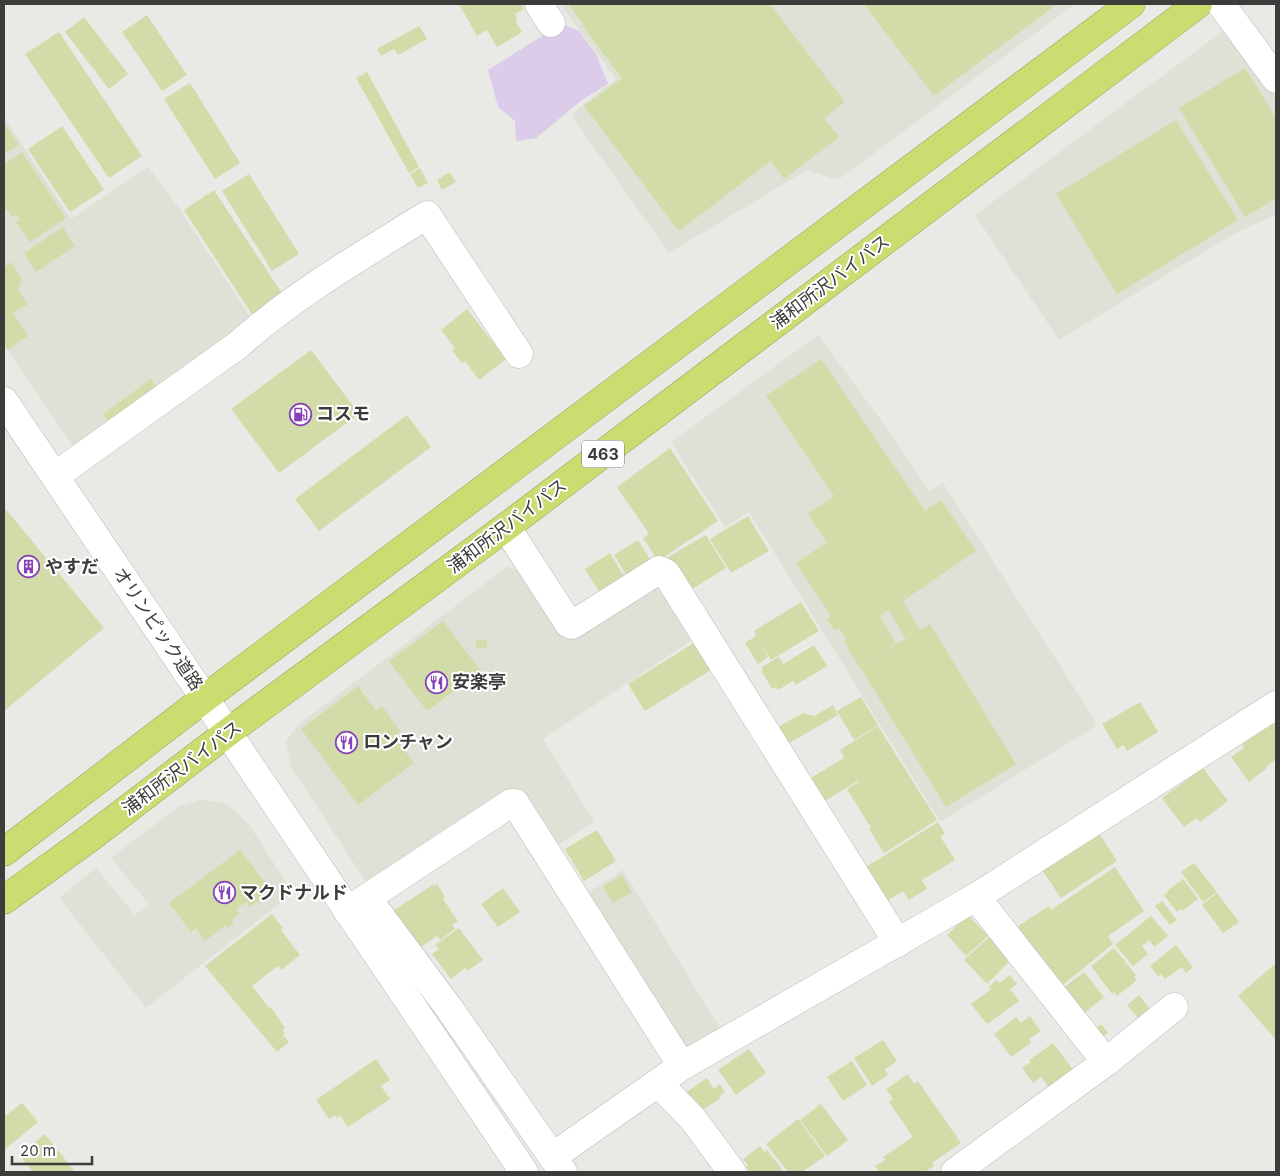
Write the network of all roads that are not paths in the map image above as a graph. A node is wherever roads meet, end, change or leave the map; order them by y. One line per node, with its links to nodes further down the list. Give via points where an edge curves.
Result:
1 (1131, 4): 9 (highway, 463)
2 (1198, 4): 8 (highway, 浦和所沢バイパス / 463)
3 (1221, 4): 4 (street)
4 (1276, 80)
5 (519, 354): 7 (street, via 427,215 263,323 238,345)
6 (4, 401): 7 (street, オリンピック道路)
7 (55, 476): 9 (street, オリンピック道路)
8 (506, 527): 11 (highway, 浦和所沢バイパス / 463); 16 (street, via 572,625 659,570 666,573)
9 (205, 698): 11 (street, オリンピック道路); 12 (highway, 463)
10 (1276, 706): 13 (street)
11 (227, 733): 14 (highway, 浦和所沢バイパス / 463); 15 (street, オリンピック道路)
12 (4, 852)
13 (976, 897): 16 (street); 18 (street)
14 (4, 900)
15 (357, 904): 19 (street, via 515,803); 21 (street, via 449,1008); 22 (street)
16 (898, 943): 19 (street)
17 (1174, 1006): 18 (street)
18 (1106, 1062): 24 (street)
19 (682, 1066): 20 (street)
20 (658, 1083): 21 (street); 23 (street, via 693,1119)
21 (557, 1165)
22 (524, 1172)
23 (732, 1172)
24 (956, 1172)

